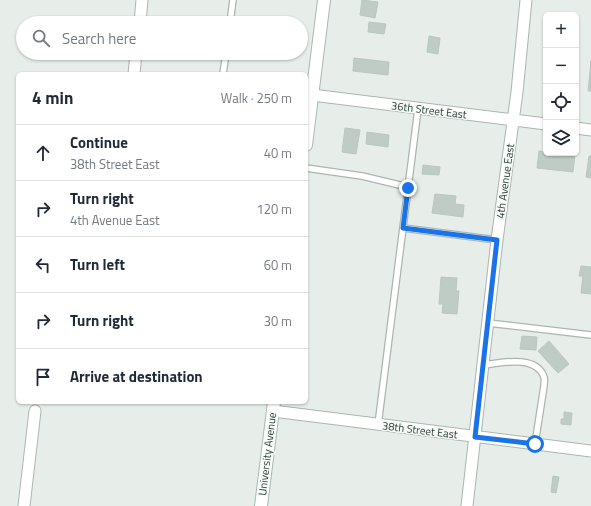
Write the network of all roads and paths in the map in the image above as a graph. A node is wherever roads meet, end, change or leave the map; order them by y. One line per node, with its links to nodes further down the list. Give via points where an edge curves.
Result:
1 (142, 0): 5 (street)
2 (233, 0): 6 (lane)
3 (324, 0): 11 (street)
4 (526, 0): 13 (street, 4th Avenue East)
5 (141, 16)
6 (231, 16)
7 (135, 60): 9 (street)
8 (225, 60): 10 (lane)
9 (134, 72)
10 (223, 72)
11 (312, 96): 12 (street, 36th Street East); 16 (street)
12 (418, 108): 13 (street, 36th Street East); 19 (lane)
13 (513, 120): 14 (street, 36th Street East); 21 (street, 4th Avenue East)
14 (543, 124)
15 (579, 128): 17 (street)
16 (308, 129)
17 (591, 130)
18 (308, 168): 19 (lane, via 362,176)
19 (408, 188): 20 (lane)
20 (403, 228): 21 (lane); 28 (lane)
21 (497, 240): 22 (street, 4th Avenue East)
22 (488, 323): 24 (lane); 25 (street, 4th Avenue East)
23 (591, 331): 24 (lane)
24 (591, 335)
25 (483, 366): 29 (street, 4th Avenue East); 30 (lane, via 510,361 525,362 537,367 544,377)
26 (274, 406): 28 (street, 38th Street East); 33 (street, University Avenue)
27 (35, 411): 32 (street)
28 (378, 425): 29 (street, 38th Street East)
29 (475, 437): 30 (street, 38th Street East); 34 (street, 4th Avenue East)
30 (535, 444): 31 (street, 38th Street East)
31 (591, 451)
32 (24, 506)
33 (261, 506)
34 (467, 506)

